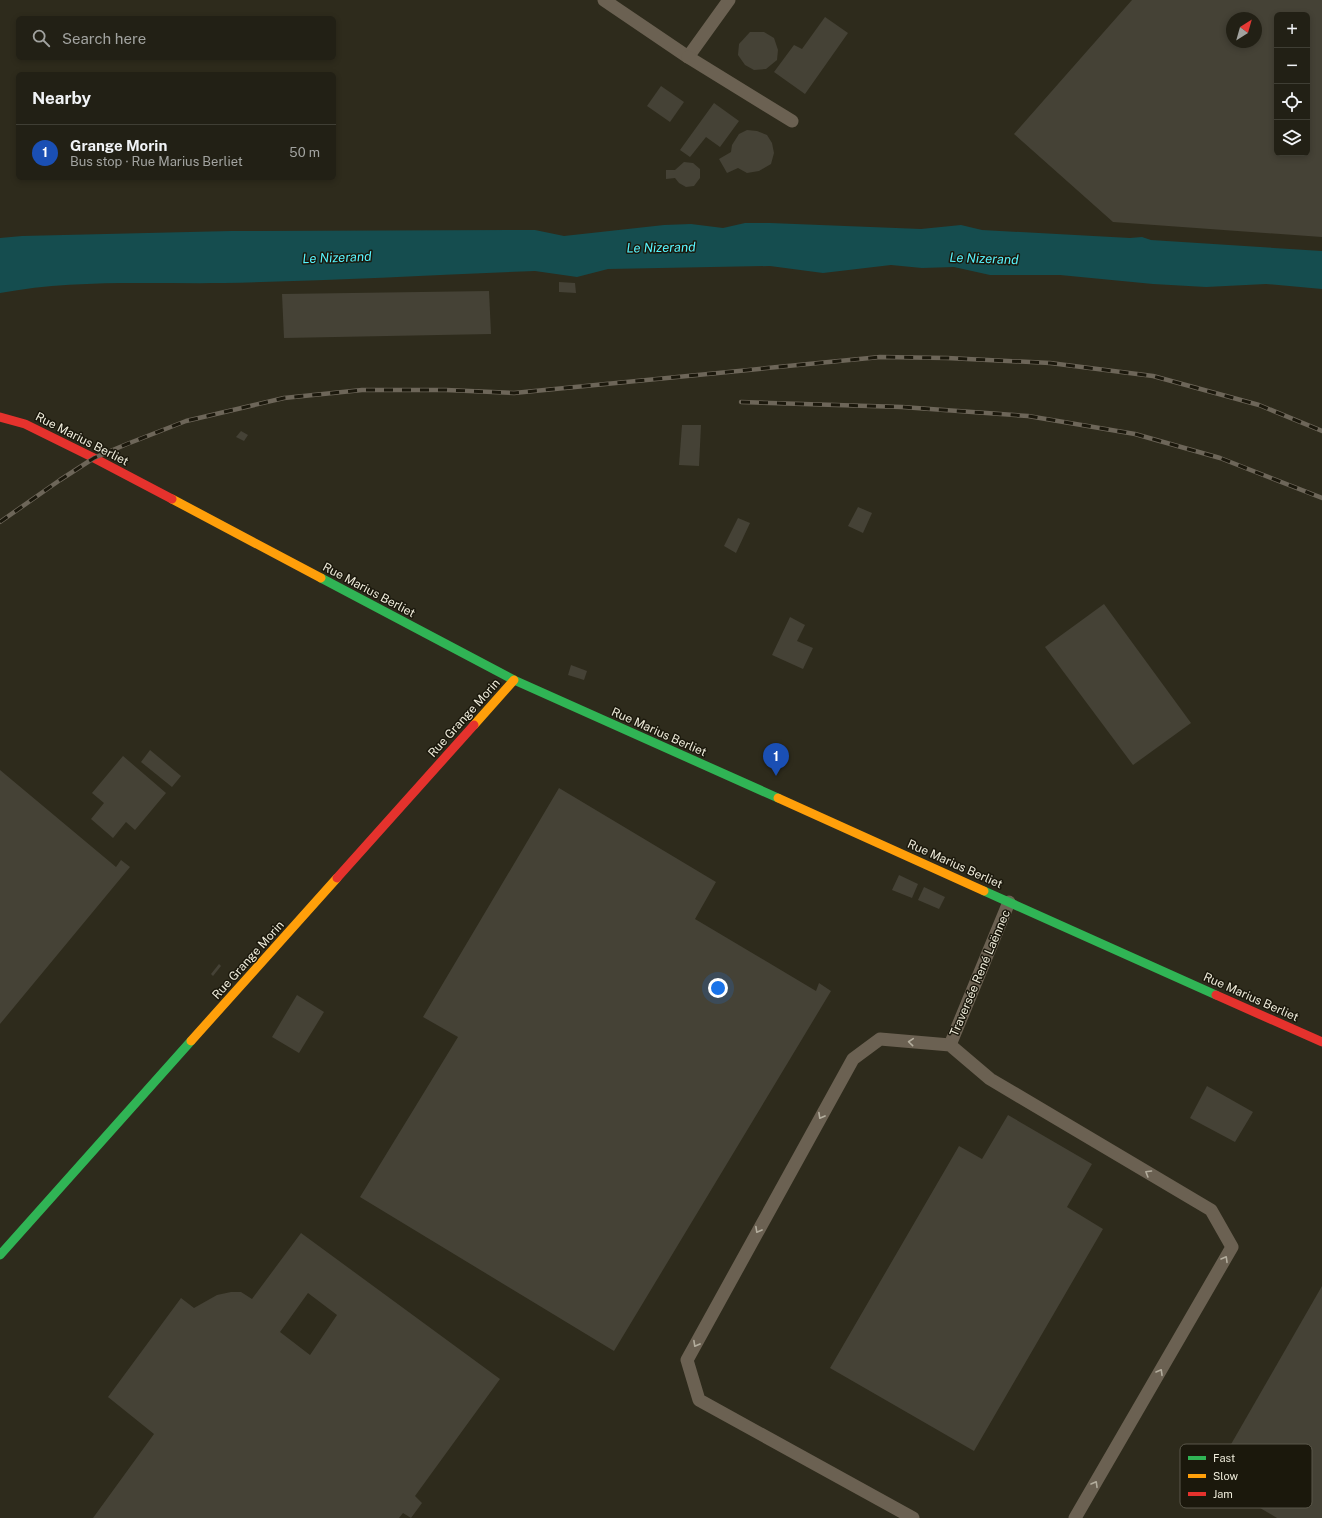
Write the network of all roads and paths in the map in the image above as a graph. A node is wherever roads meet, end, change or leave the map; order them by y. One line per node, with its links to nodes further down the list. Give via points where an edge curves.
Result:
1 (604, 0): 3 (lane)
2 (729, 0): 3 (lane)
3 (688, 57): 4 (lane)
4 (792, 121)
5 (0, 417): 6 (street, Rue Marius Berliet, via 25,424 94,458)
6 (514, 680): 7 (street, Rue Marius Berliet); 10 (street, Rue Grange Morin)
7 (1010, 902): 8 (street, Rue Marius Berliet); 9 (lane, Traversée René Laënnec)
8 (1322, 1042)
9 (950, 1045): 11 (lane, one-way to 11, via 880,1039 853,1059 687,1360 699,1400); 12 (lane, one-way to 9, via 1232,1246 1211,1210 990,1079)
10 (0, 1255)
11 (913, 1518)
12 (1075, 1518)

